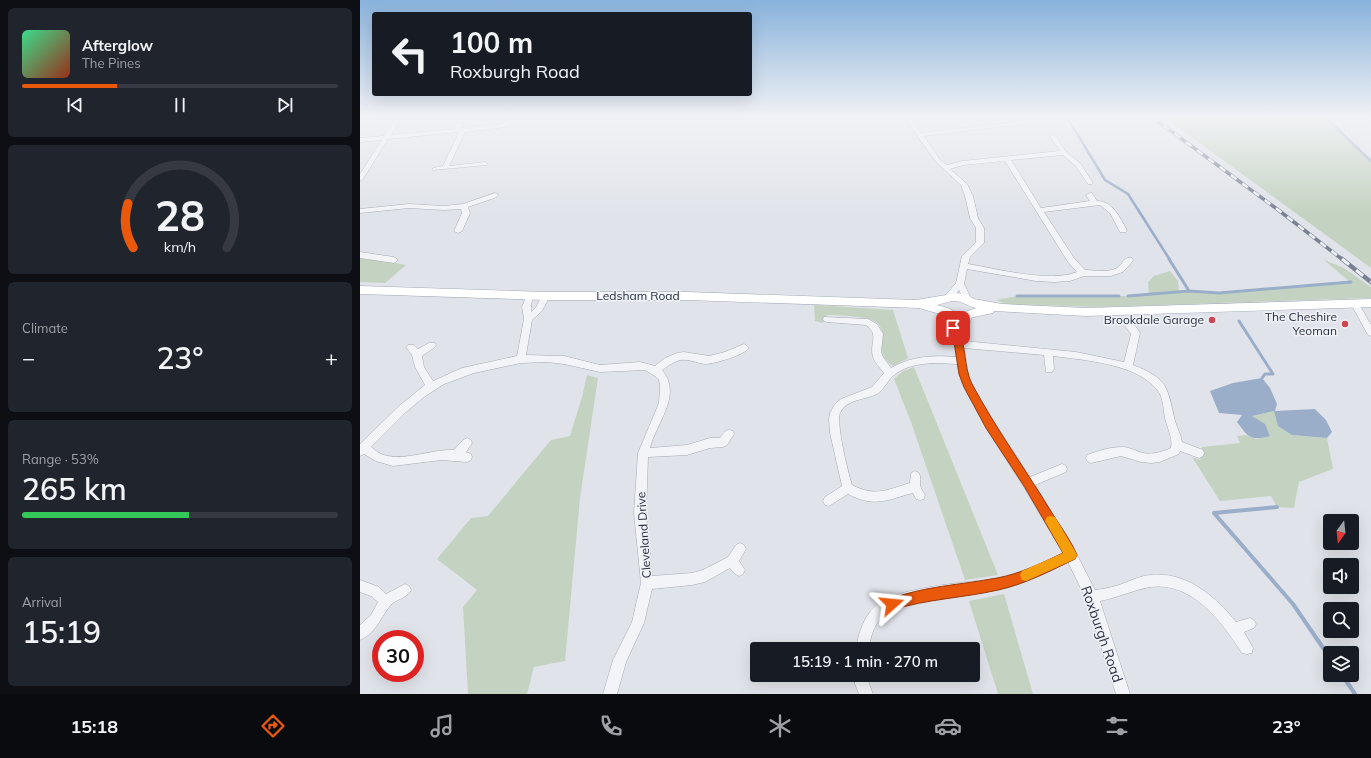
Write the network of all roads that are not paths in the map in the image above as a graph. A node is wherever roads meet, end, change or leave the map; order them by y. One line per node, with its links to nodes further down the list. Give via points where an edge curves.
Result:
1 (379, 149): 11 (street)
2 (454, 149): 8 (street)
3 (930, 149): 9 (street)
4 (1062, 149): 5 (street)
5 (1064, 153): 6 (street); 12 (street, via 1078,164)
6 (1007, 159): 9 (street, via 963,163); 17 (street)
7 (485, 164): 8 (street)
8 (445, 168): 10 (street)
9 (945, 168): 24 (street, via 967,189 974,218 980,228 980,243 966,256)
10 (435, 169)
11 (360, 180)
12 (1090, 183)
13 (495, 195): 16 (street)
14 (1090, 195): 15 (street)
15 (1095, 202): 17 (street); 19 (street, via 1113,211)
16 (465, 209): 18 (street, via 409,206); 20 (street)
17 (1040, 210): 25 (street, via 1071,260)
18 (360, 211)
19 (1123, 230)
20 (458, 231)
21 (360, 255): 22 (street)
22 (394, 260)
23 (1129, 260): 25 (street, via 1120,270 1111,273)
24 (964, 266): 25 (street, via 1036,278 1070,278); 26 (street)
25 (1083, 273)
26 (960, 284): 32 (street); 33 (street)
27 (360, 290): 28 (main road, Ledsham Road)
28 (530, 296): 29 (main road, Ledsham Road); 34 (street, via 526,312)
29 (546, 296): 32 (main road, Ledsham Road, via 687,296); 34 (street, via 539,309)
30 (1371, 303): 31 (main road, Ledsham Road)
31 (1355, 304): 33 (main road, Ledsham Road, via 1086,312); 37 (street)
32 (946, 306): 33 (main road, Ledsham Road, via 959,318); 33 (main road, Ledsham Road, via 959,296); 38 (street, Roxburgh Road)
33 (970, 308): 38 (street, Roxburgh Road)
34 (528, 319): 43 (street)
35 (827, 319): 49 (street, via 868,322 873,325 879,336 878,357)
36 (1129, 326): 46 (street, via 1140,332)
37 (1371, 333)
38 (959, 343): 41 (street); 45 (street, Roxburgh Road)
39 (432, 345): 50 (street, via 414,351 420,369)
40 (744, 348): 42 (street)
41 (1048, 352): 46 (street, via 1079,355); 47 (street)
42 (733, 354): 44 (street); 48 (street, via 704,360 688,356 676,357)
43 (521, 359): 48 (street, via 564,360 604,369 642,366); 50 (street, via 463,372)
44 (741, 360)
45 (961, 361): 49 (street, via 910,362); 59 (street, Roxburgh Road, via 967,384)
46 (1128, 367): 53 (street, via 1153,379 1163,390 1170,421 1178,440)
47 (1049, 369)
48 (656, 370): 55 (street, Cleveland Drive, via 662,377 665,394 644,444)
49 (890, 373): 61 (street, via 876,390 849,398 835,413 834,426)
50 (432, 386): 54 (street, via 400,411)
51 (726, 442): 55 (street, via 687,450)
52 (467, 443): 54 (street, via 462,456 433,456 405,462 382,459)
53 (1177, 445): 56 (street); 57 (street, via 1175,451 1155,459 1117,451)
54 (362, 449)
55 (643, 453): 65 (street, Cleveland Drive, via 640,513)
56 (1198, 453)
57 (1091, 458)
58 (1062, 468): 59 (street)
59 (1028, 483): 64 (street, Roxburgh Road)
60 (916, 486): 61 (street, via 873,498 865,497)
61 (848, 488): 62 (street)
62 (829, 502)
63 (740, 549): 65 (street, via 735,565 705,576)
64 (1071, 555): 68 (street, Roxburgh Road); 73 (street, via 1032,573 998,584 910,598 881,609 869,626)
65 (647, 583): 76 (street, Cleveland Drive, via 638,623 620,660)
66 (360, 586): 69 (street, via 375,591)
67 (404, 590): 69 (street)
68 (1092, 597): 71 (street, via 1151,581 1165,580 1178,583 1203,597); 78 (street, Roxburgh Road)
69 (385, 601): 72 (street, via 375,619)
70 (1250, 624): 71 (street)
71 (1235, 629): 74 (street)
72 (360, 634)
73 (864, 642)
74 (1247, 648)
75 (862, 682): 77 (street)
76 (610, 694)
77 (866, 694)
78 (1123, 694)

